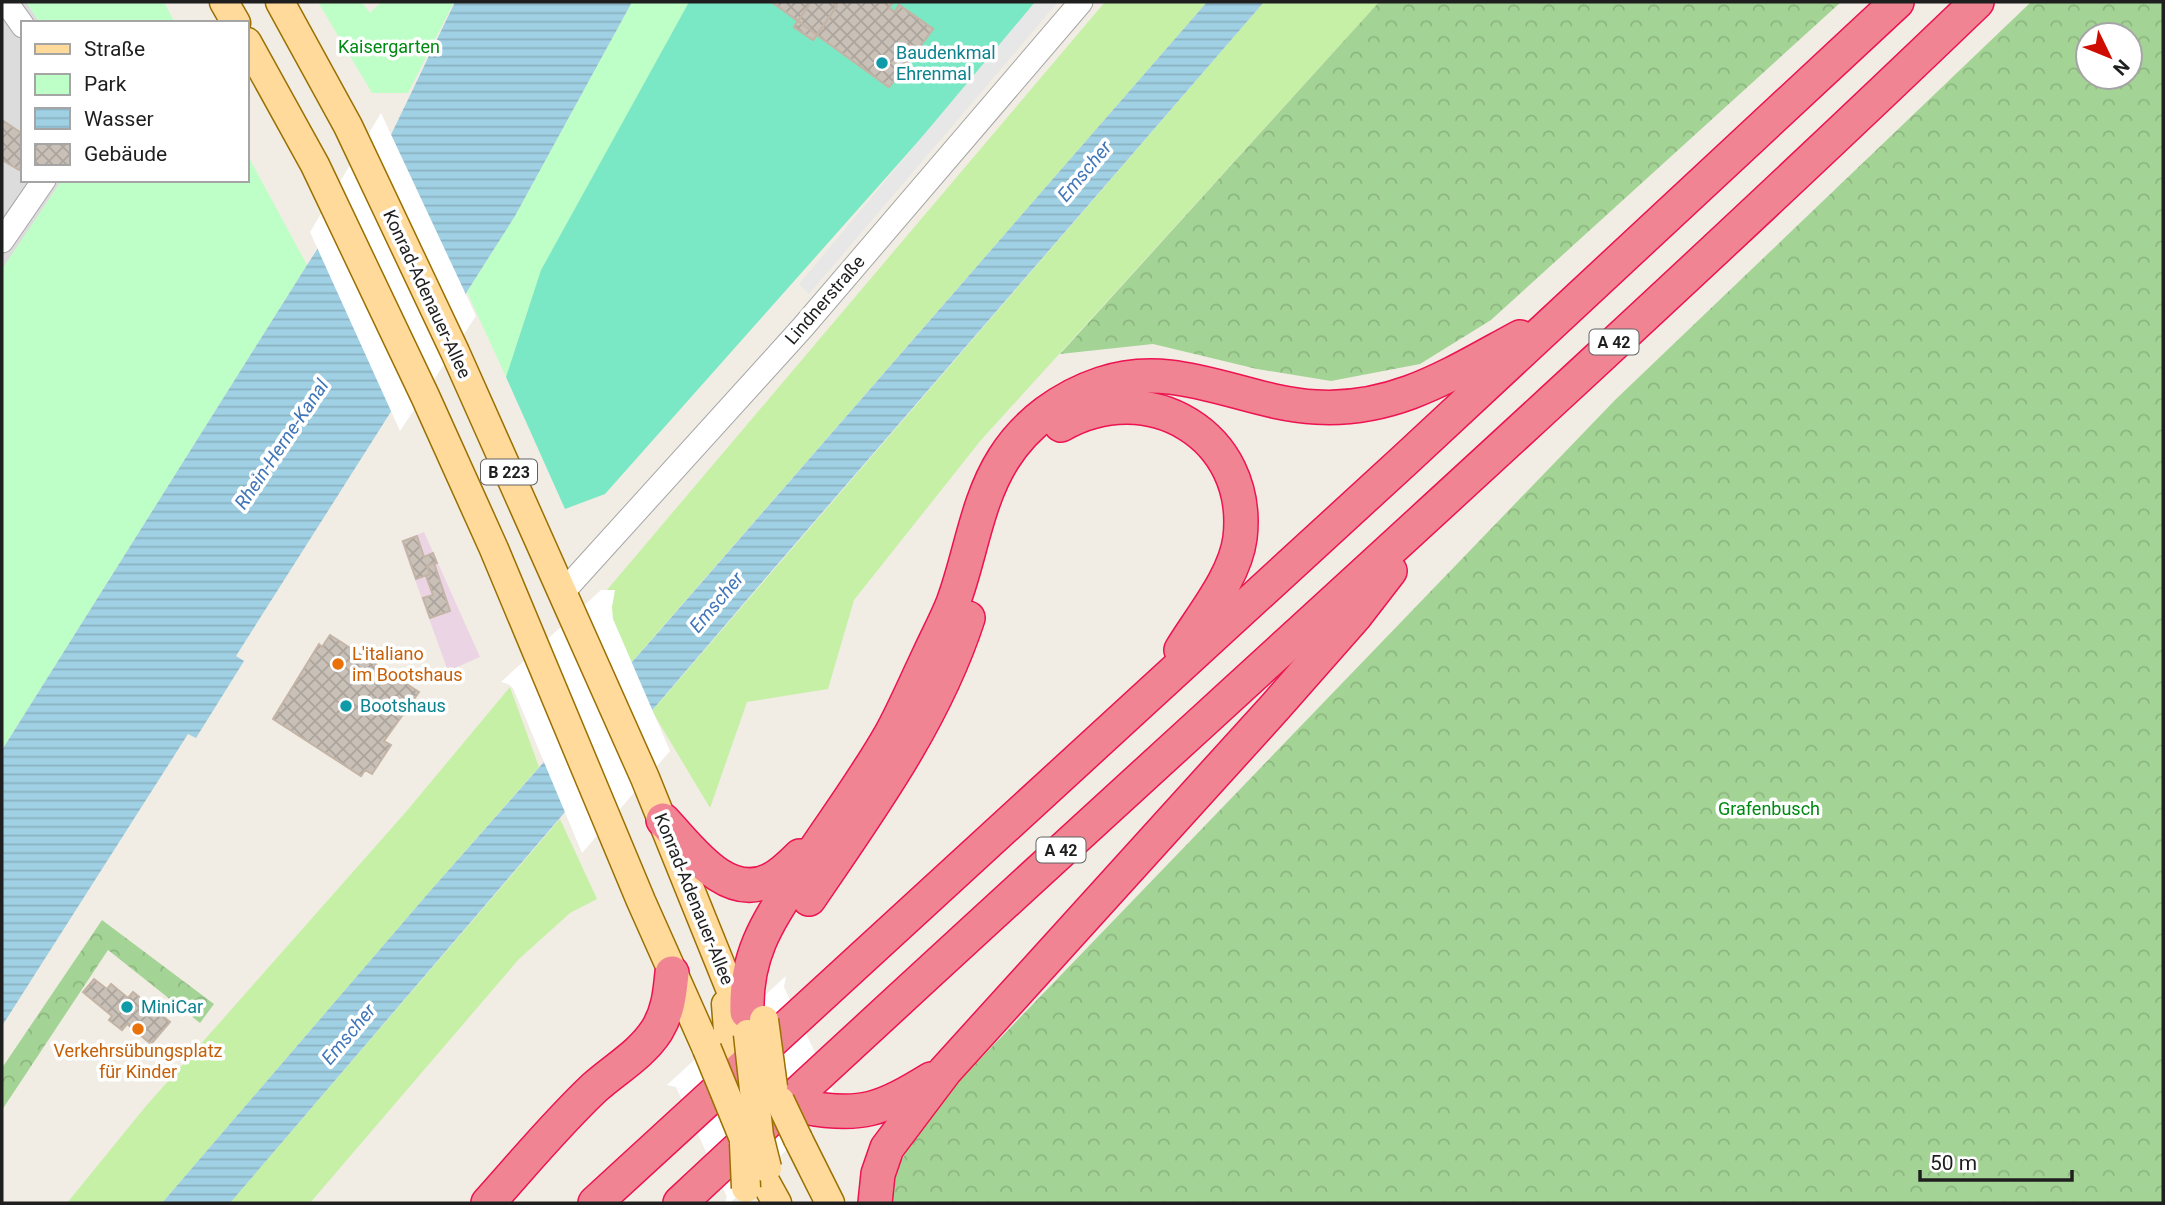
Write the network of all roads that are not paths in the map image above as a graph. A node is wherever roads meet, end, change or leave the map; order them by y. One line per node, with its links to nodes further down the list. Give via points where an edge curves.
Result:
1 (6, 2): 8 (street)
2 (224, 2): 7 (main road)
3 (280, 2): 14 (main road, Konrad-Adenauer-Allee / B 223, via 348,126)
4 (1081, 2): 14 (street, Lindnerstraße, via 803,327)
5 (1897, 2): 12 (highway)
6 (1977, 2): 13 (highway, A 42)
7 (235, 21)
8 (21, 23)
9 (248, 44): 15 (main road, Konrad-Adenauer-Allee / B 223, via 315,165 425,396)
10 (43, 182): 11 (street)
11 (2, 242)
12 (1562, 314): 16 (highway); 18 (highway, via 1427,387 1372,404 1334,408 1287,404 1202,382 1152,375 1103,383 1058,404 1020,437 992,479 952,604 912,691 892,733)
13 (1444, 499): 21 (highway, via 1356,615); 25 (highway, A 42)
14 (563, 592): 15 (main road); 17 (main road, Konrad-Adenauer-Allee / B 223)
15 (528, 630): 19 (main road, Konrad-Adenauer-Allee / B 223)
16 (1159, 685): 20 (highway, via 1228,575 1239,541 1240,505 1220,455 1195,429 1145,407 1109,407 1059,426 1033,451 1013,482 936,698 893,776 791,928 778,955 768,986); 24 (highway)
17 (663, 820): 18 (highway, via 726,880 755,885 779,874); 20 (main road, Konrad-Adenauer-Allee / B 223)
18 (831, 824): 20 (highway, via 766,925 747,982)
19 (672, 973): 20 (main road, Konrad-Adenauer-Allee / B 223, via 694,1016); 23 (highway, via 665,1015 650,1039 566,1115)
20 (759, 1063): 21 (highway, via 851,1112 883,1106); 22 (main road, bridge); 22 (main road, Konrad-Adenauer-Allee / B 223, bridge, via 744,1139); 26 (main road, Konrad-Adenauer-Allee / B 223)
21 (945, 1071): 27 (highway, via 887,1148)
22 (761, 1189)
23 (488, 1203)
24 (595, 1203)
25 (680, 1203)
26 (830, 1203)
27 (875, 1203)

